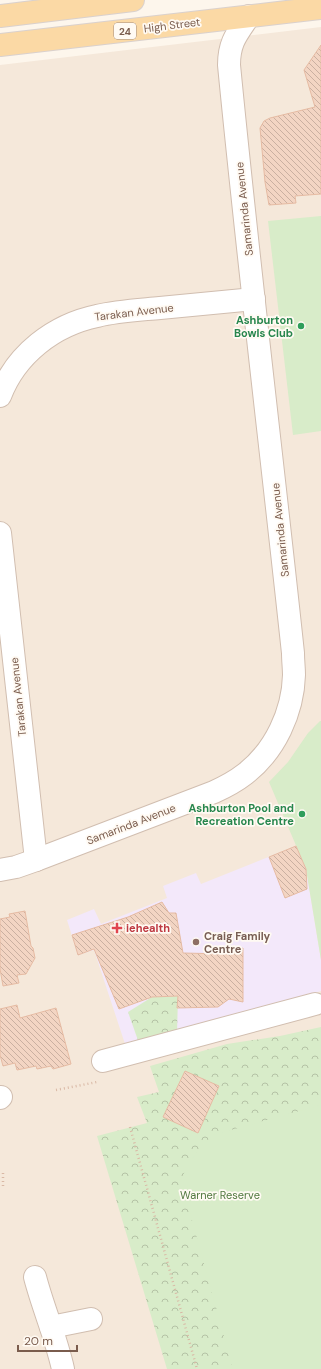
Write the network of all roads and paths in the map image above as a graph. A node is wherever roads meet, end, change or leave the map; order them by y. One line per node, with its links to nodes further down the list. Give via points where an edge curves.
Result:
1 (133, 0): 3 (main road)
2 (321, 8): 4 (main road, High Street / 24)
3 (0, 16)
4 (249, 16): 5 (main road, High Street / 24); 6 (street, Samarinda Avenue, via 231,45 229,65)
5 (0, 45)
6 (254, 299): 7 (street, Tarakan Avenue, via 115,313 78,321 49,336 22,359); 9 (street, Samarinda Avenue, via 293,654 294,675 286,715 278,734 259,760 231,783 214,792)
7 (0, 396)
8 (0, 533): 9 (street, Tarakan Avenue)
9 (36, 860): 10 (street, Samarinda Avenue)
10 (0, 870)
11 (316, 1004): 12 (street)
12 (101, 1071): 13 (path)
13 (56, 1090)
14 (130, 1127): 21 (path)
15 (3, 1173): 16 (path)
16 (3, 1189)
17 (35, 1277): 19 (street)
18 (91, 1319): 19 (street)
19 (52, 1328): 20 (street)
20 (63, 1369)
21 (197, 1369)

